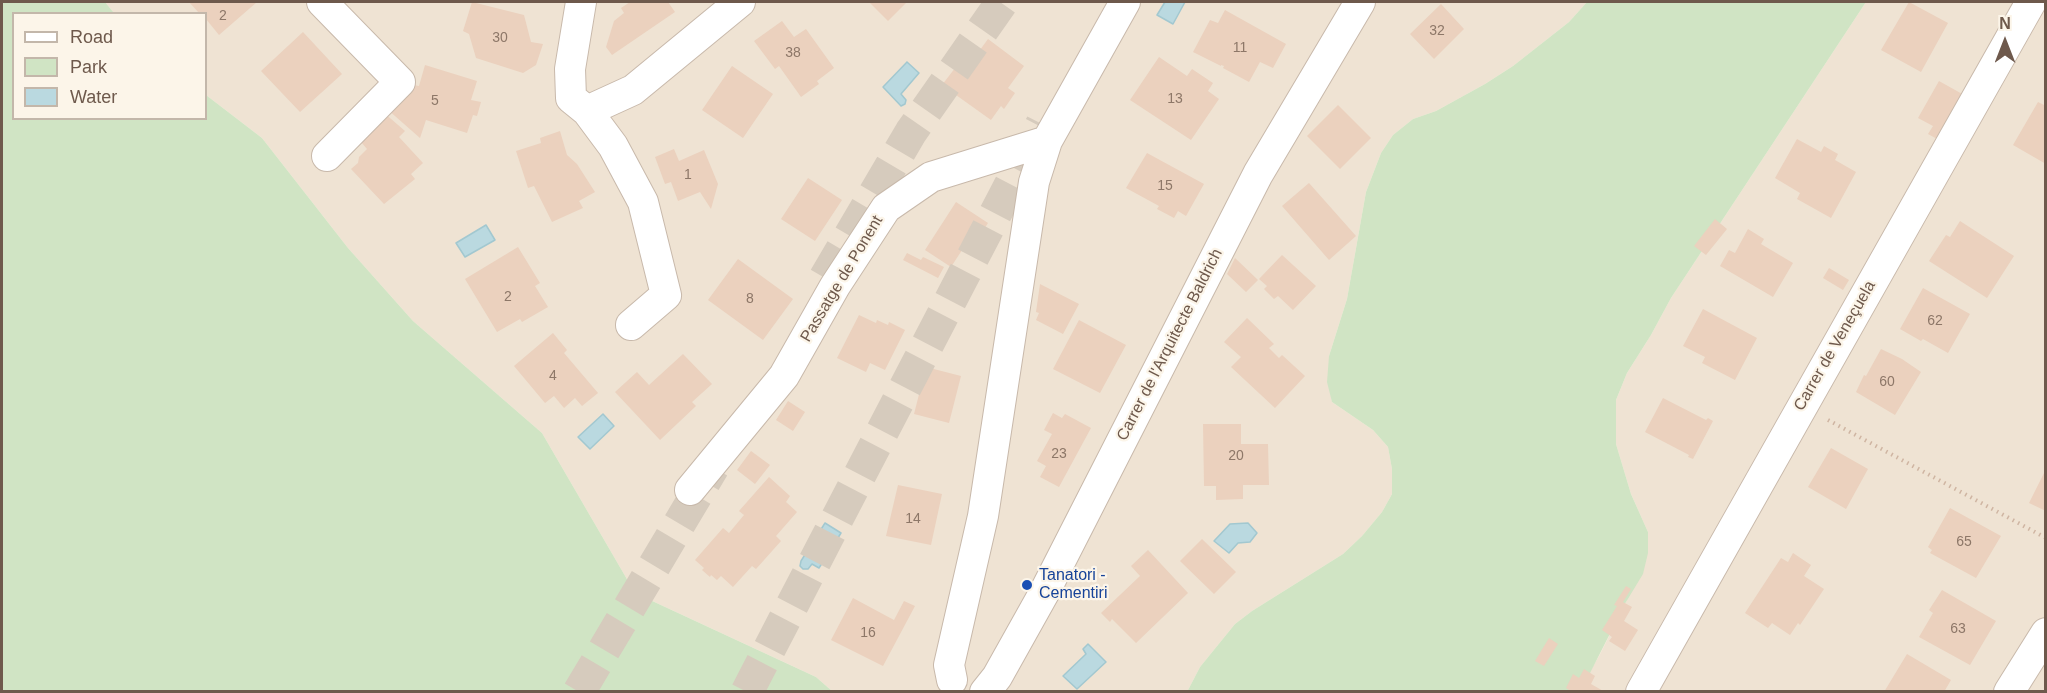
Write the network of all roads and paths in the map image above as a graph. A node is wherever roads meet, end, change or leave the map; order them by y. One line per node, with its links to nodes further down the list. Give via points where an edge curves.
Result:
1 (322, 2): 9 (street, via 400,82)
2 (581, 2): 7 (street, via 570,69 571,98)
3 (740, 2): 7 (street, via 633,90)
4 (1125, 2): 8 (street)
5 (1360, 2): 16 (street, Carrer de l'Arquitecte Baldrich, via 1258,174 1044,593 997,677)
6 (2031, 2): 11 (street, Carrer de Veneçuela)
7 (587, 111): 10 (street, via 613,146 643,202 666,295)
8 (1047, 141): 12 (street, Passatge de Ponent, via 931,177 886,208 835,286 784,376); 15 (street, via 1034,182 983,516)
9 (327, 156)
10 (631, 326)
11 (1801, 405): 13 (path); 17 (street, Carrer de Veneçuela)
12 (690, 490)
13 (2046, 538)
14 (2046, 633): 18 (street)
15 (945, 686): 16 (street, via 970,680)
16 (984, 692)
17 (1641, 692)
18 (2009, 692)

